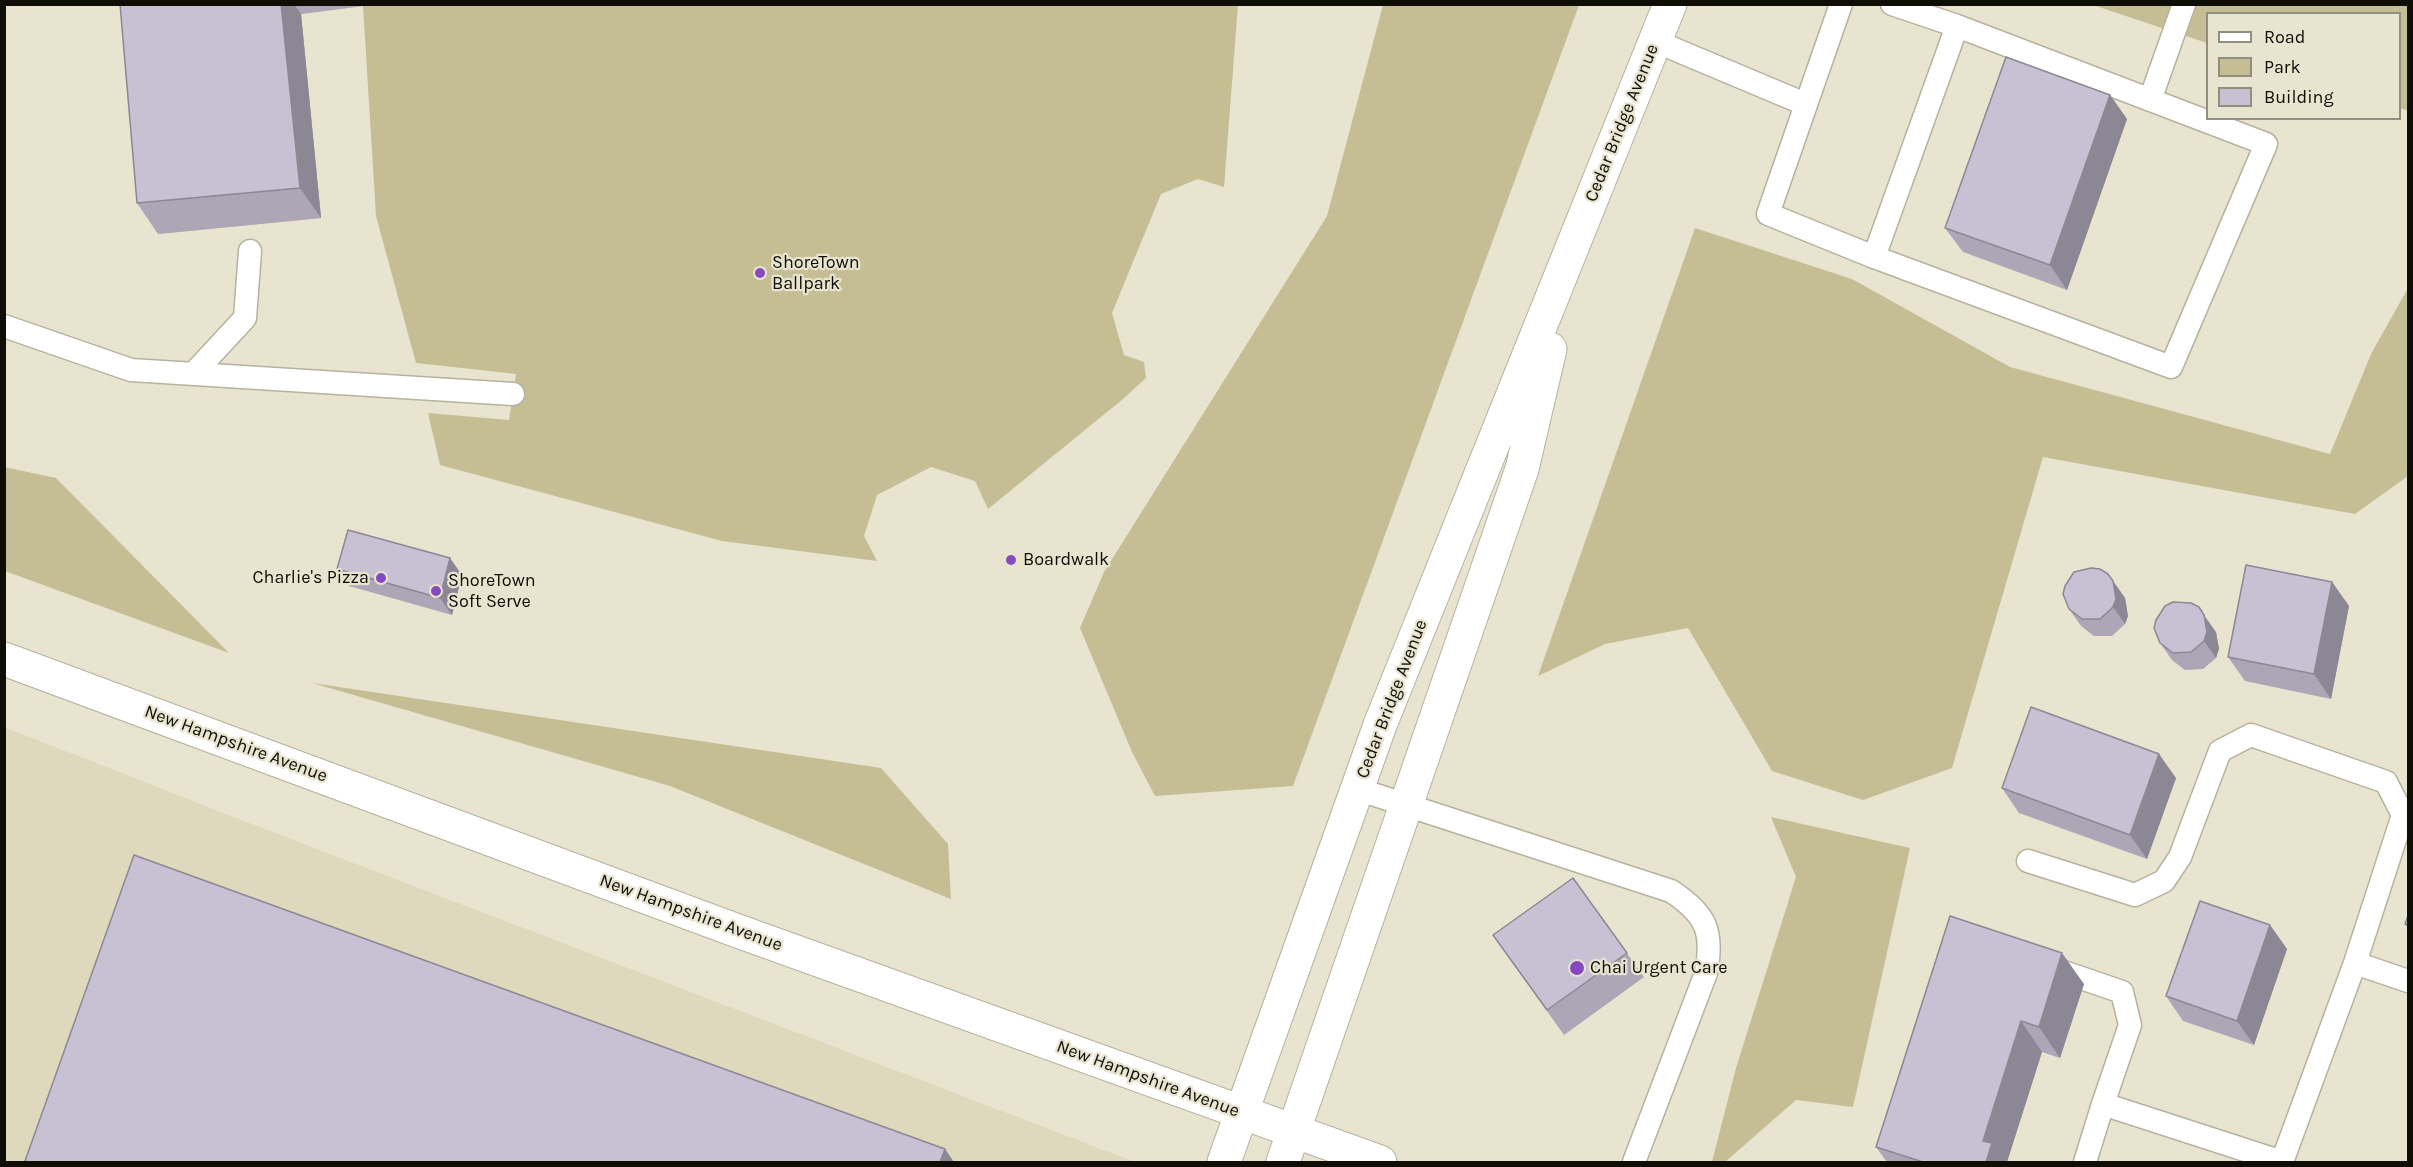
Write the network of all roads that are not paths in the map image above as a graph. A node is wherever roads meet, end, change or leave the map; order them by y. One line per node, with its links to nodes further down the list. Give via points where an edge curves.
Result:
1 (1670, 4): 6 (main road, Cedar Bridge Avenue)
2 (1841, 4): 8 (lane)
3 (1892, 4): 5 (lane)
4 (2184, 4): 7 (lane)
5 (1957, 26): 7 (lane); 11 (lane)
6 (1655, 41): 8 (lane); 9 (main road, Cedar Bridge Avenue)
7 (2150, 100): 11 (lane, via 2266,144 2171,367)
8 (1804, 104): 11 (lane, via 1768,214)
9 (1575, 242): 16 (main road, Cedar Bridge Avenue); 17 (main road, Cedar Bridge Avenue, via 1521,469)
10 (250, 251): 13 (lane, via 245,318)
11 (1874, 257)
12 (4, 326): 13 (lane, via 131,369)
13 (194, 373): 14 (lane)
14 (513, 394)
15 (4, 659): 24 (main road, New Hampshire Avenue)
16 (1357, 789): 17 (lane); 24 (main road, Cedar Bridge Avenue)
17 (1405, 806): 25 (main road, Cedar Bridge Avenue); 29 (lane, via 1671,891 1692,905 1704,922 1711,950 1706,973)
18 (2406, 816): 19 (lane, via 2386,782 2251,735 2220,751 2180,857 2164,881 2134,895); 21 (lane)
19 (2028, 861)
20 (2031, 961): 23 (lane, via 2122,992 2130,1025)
21 (2355, 963): 22 (lane); 31 (lane)
22 (2409, 981)
23 (2103, 1104): 30 (lane); 31 (lane)
24 (1242, 1113): 25 (main road, New Hampshire Avenue); 26 (main road, Cedar Bridge Avenue)
25 (1294, 1131): 27 (main road, Cedar Bridge Avenue); 28 (main road, New Hampshire Avenue)
26 (1224, 1162)
27 (1283, 1162)
28 (1380, 1162)
29 (1634, 1162)
30 (2085, 1162)
31 (2282, 1162)

